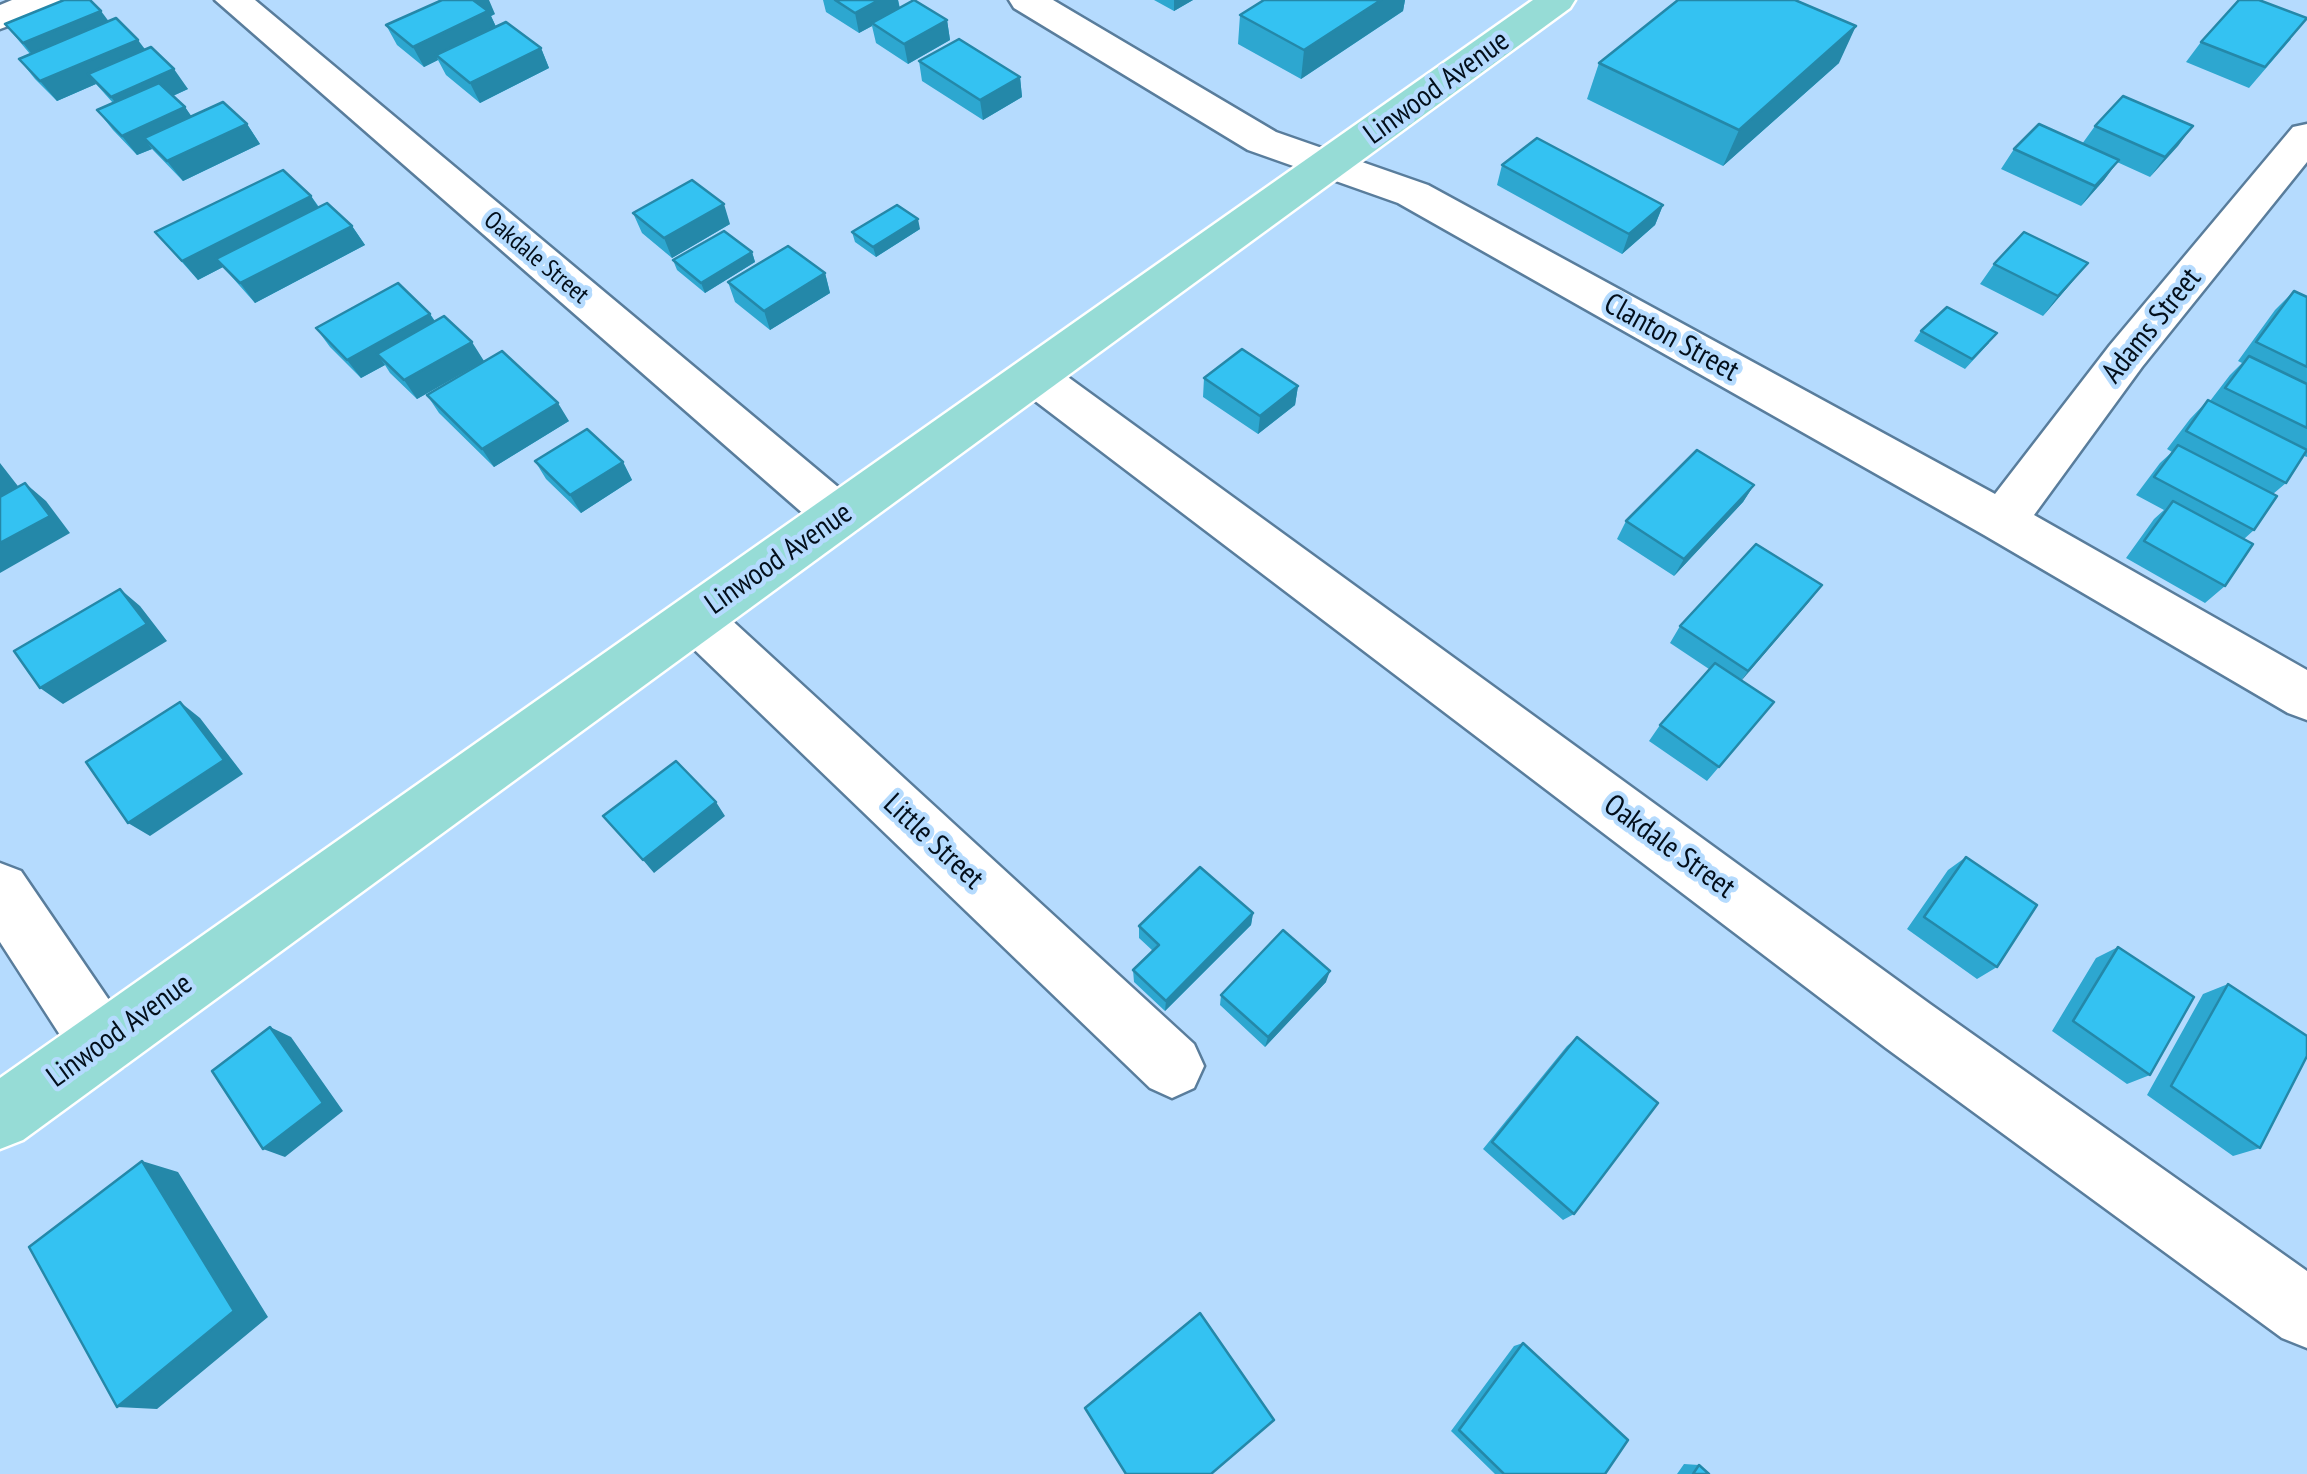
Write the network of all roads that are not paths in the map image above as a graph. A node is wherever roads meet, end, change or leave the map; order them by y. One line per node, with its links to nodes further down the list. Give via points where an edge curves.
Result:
1 (44, 0): 5 (street)
2 (232, 0): 9 (street, Oakdale Street)
3 (1027, 0): 7 (street, Clanton Street, via 1262,141)
4 (1557, 0): 7 (main road, Linwood Avenue)
5 (0, 18)
6 (2307, 136): 10 (street, Adams Street, via 2126,356)
7 (1335, 163): 8 (main road, Linwood Avenue); 10 (street, Clanton Street, via 1413,194)
8 (1034, 376): 9 (main road, Linwood Avenue); 17 (street, Oakdale Street)
9 (839, 516): 11 (main road, Linwood Avenue)
10 (2002, 521): 12 (street, Clanton Street)
11 (695, 618): 14 (main road, Linwood Avenue); 15 (street, Little Street)
12 (2307, 697)
13 (0, 890): 14 (street)
14 (102, 1044): 16 (main road, Linwood Avenue)
15 (1172, 1066)
16 (0, 1117)
17 (2307, 1313)

